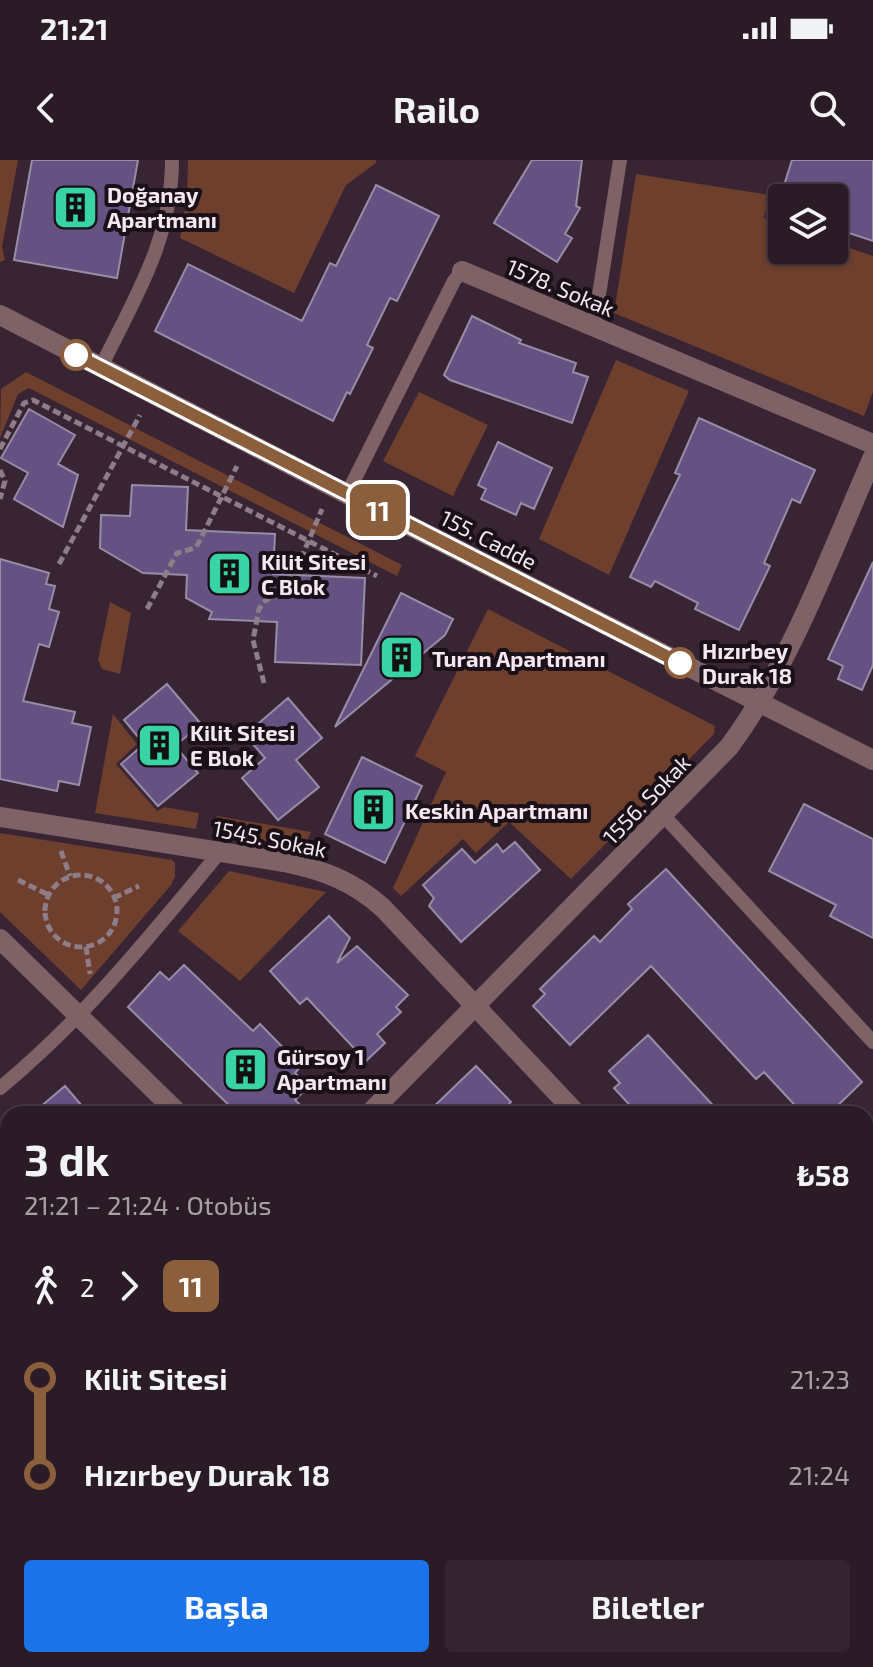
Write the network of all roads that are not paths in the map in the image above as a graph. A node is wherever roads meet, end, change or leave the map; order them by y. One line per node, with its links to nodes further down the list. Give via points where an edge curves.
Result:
1 (172, 160): 6 (lane, via 162,236)
2 (620, 160): 5 (lane)
3 (462, 271): 5 (street, 1578. Sokak); 9 (lane, 1578. Sokak)
4 (1, 317): 6 (street, 155. Cadde)
5 (594, 327): 7 (street, 1578. Sokak)
6 (101, 367): 9 (street, 155. Cadde)
7 (873, 444)
8 (873, 457): 10 (street, 1556. Sokak)
9 (347, 494): 10 (street, 155. Cadde)
10 (760, 703): 11 (street, 155. Cadde); 12 (street, 1556. Sokak, via 729,747)
11 (873, 760)
12 (664, 816): 16 (street, 1556. Sokak); 18 (lane)
13 (0, 817): 14 (street, 1545. Sokak)
14 (220, 852): 16 (street, 1545. Sokak, via 309,867 349,882 383,908); 17 (lane)
15 (0, 939): 17 (street)
16 (475, 1006): 21 (street, 1556. Sokak); 22 (street, 1545. Sokak)
17 (80, 1017): 19 (lane); 20 (street)
18 (873, 1042)
19 (0, 1088)
20 (171, 1106)
21 (377, 1106)
22 (569, 1106)

